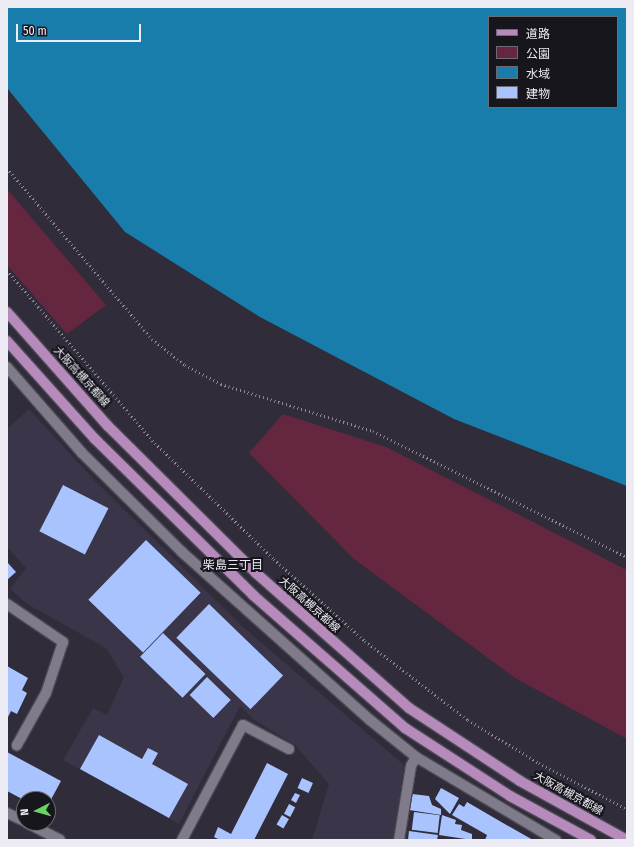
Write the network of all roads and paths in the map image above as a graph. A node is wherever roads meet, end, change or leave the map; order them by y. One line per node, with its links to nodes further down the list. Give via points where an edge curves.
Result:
1 (7, 168): 6 (path, via 152,339 185,365 221,384 373,431)
2 (7, 270): 11 (path, via 155,443 274,559 365,641 468,720 539,763)
3 (7, 312): 18 (main road, 大阪高槻京都線, via 108,426 250,568 403,703 463,746)
4 (7, 341): 17 (main road, via 95,439 253,595 405,728 510,796)
5 (7, 367): 10 (street, via 82,453 182,552)
6 (627, 557)
7 (9, 607): 8 (street, via 63,642 46,693)
8 (17, 745)
9 (289, 749): 14 (street, via 243,725)
10 (416, 757): 15 (street, via 407,789); 16 (street)
11 (627, 809)
12 (43, 831): 13 (street)
13 (60, 840)
14 (182, 840)
15 (399, 840)
16 (556, 840)
17 (591, 840)
18 (627, 840)

